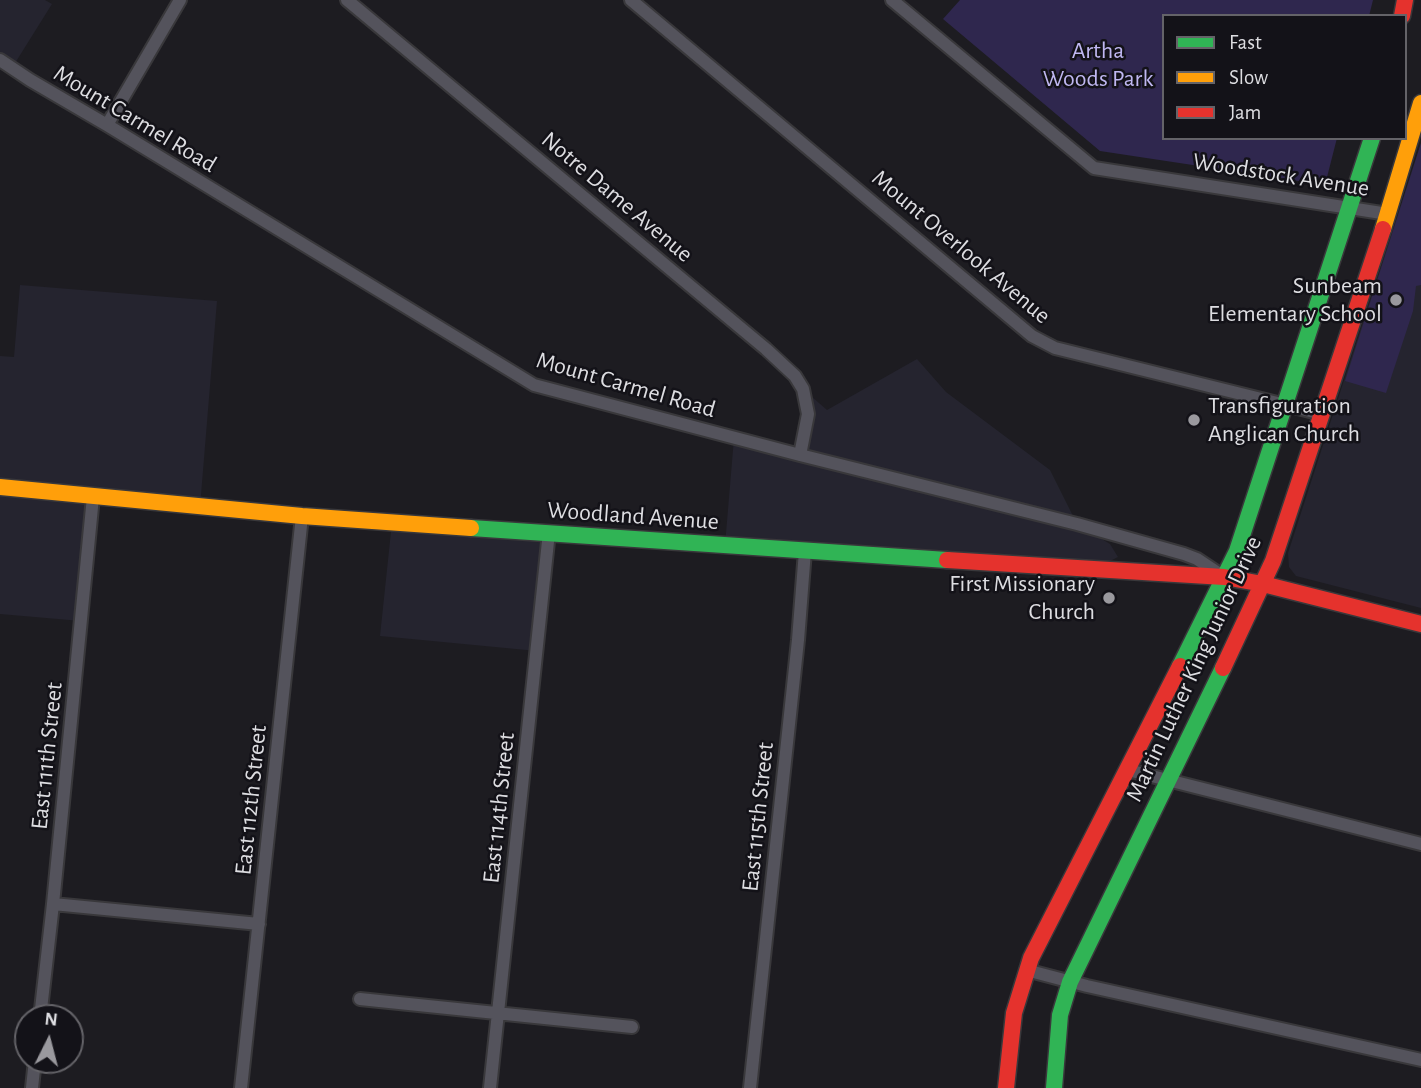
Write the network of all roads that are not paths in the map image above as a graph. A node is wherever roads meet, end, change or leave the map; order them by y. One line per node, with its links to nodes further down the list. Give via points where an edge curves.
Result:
1 (180, 0): 7 (street)
2 (347, 0): 13 (street, Notre Dame Avenue, via 795,376 808,414)
3 (631, 0): 11 (street, Mount Overlook Avenue, via 1032,336 1055,348)
4 (892, 0): 9 (street, Woodstock Avenue, via 1094,168)
5 (0, 60): 7 (street, Mount Carmel Road)
6 (1421, 103): 10 (main road, Martin Luther King Junior Drive)
7 (107, 125): 13 (street, Mount Carmel Road, via 534,385)
8 (1371, 140): 9 (main road, Martin Luther King Junior Drive)
9 (1349, 208): 10 (street, Woodstock Avenue); 11 (main road, Martin Luther King Junior Drive)
10 (1388, 214): 12 (main road, Martin Luther King Junior Drive)
11 (1285, 406): 12 (street, Mount Overlook Avenue); 19 (main road, Martin Luther King Junior Drive, via 1237,551)
12 (1322, 414): 20 (main road, Martin Luther King Junior Drive)
13 (800, 455): 19 (street, Mount Carmel Road, via 1184,554)
14 (0, 487): 15 (main road, Woodland Avenue)
15 (93, 497): 16 (main road, Woodland Avenue); 25 (street, East 111th Street)
16 (302, 516): 17 (main road, Woodland Avenue); 26 (street, East 112th Street)
17 (549, 532): 18 (main road, Woodland Avenue); 31 (street, East 114th Street)
18 (805, 551): 19 (main road, Woodland Avenue); 36 (street, East 115th Street)
19 (1224, 577): 20 (main road, Woodland Avenue); 22 (main road, Martin Luther King Junior Drive)
20 (1263, 584): 21 (main road, Woodland Avenue); 23 (main road, Martin Luther King Junior Drive)
21 (1421, 624)
22 (1128, 770): 23 (street); 27 (main road, Martin Luther King Junior Drive)
23 (1168, 779): 24 (street); 28 (main road, Martin Luther King Junior Drive)
24 (1421, 844)
25 (53, 904): 26 (street); 30 (street, East 111th Street)
26 (259, 924): 34 (street, East 112th Street)
27 (1026, 970): 28 (street); 37 (main road, Martin Luther King Junior Drive, via 1014,1013)
28 (1070, 982): 33 (street); 38 (main road, Martin Luther King Junior Drive, via 1060,1015)
29 (360, 999): 31 (street)
30 (42, 1004)
31 (497, 1013): 32 (street); 35 (street, East 114th Street)
32 (632, 1027)
33 (1421, 1060)
34 (240, 1088)
35 (490, 1088)
36 (750, 1088)
37 (1006, 1088)
38 (1054, 1088)

